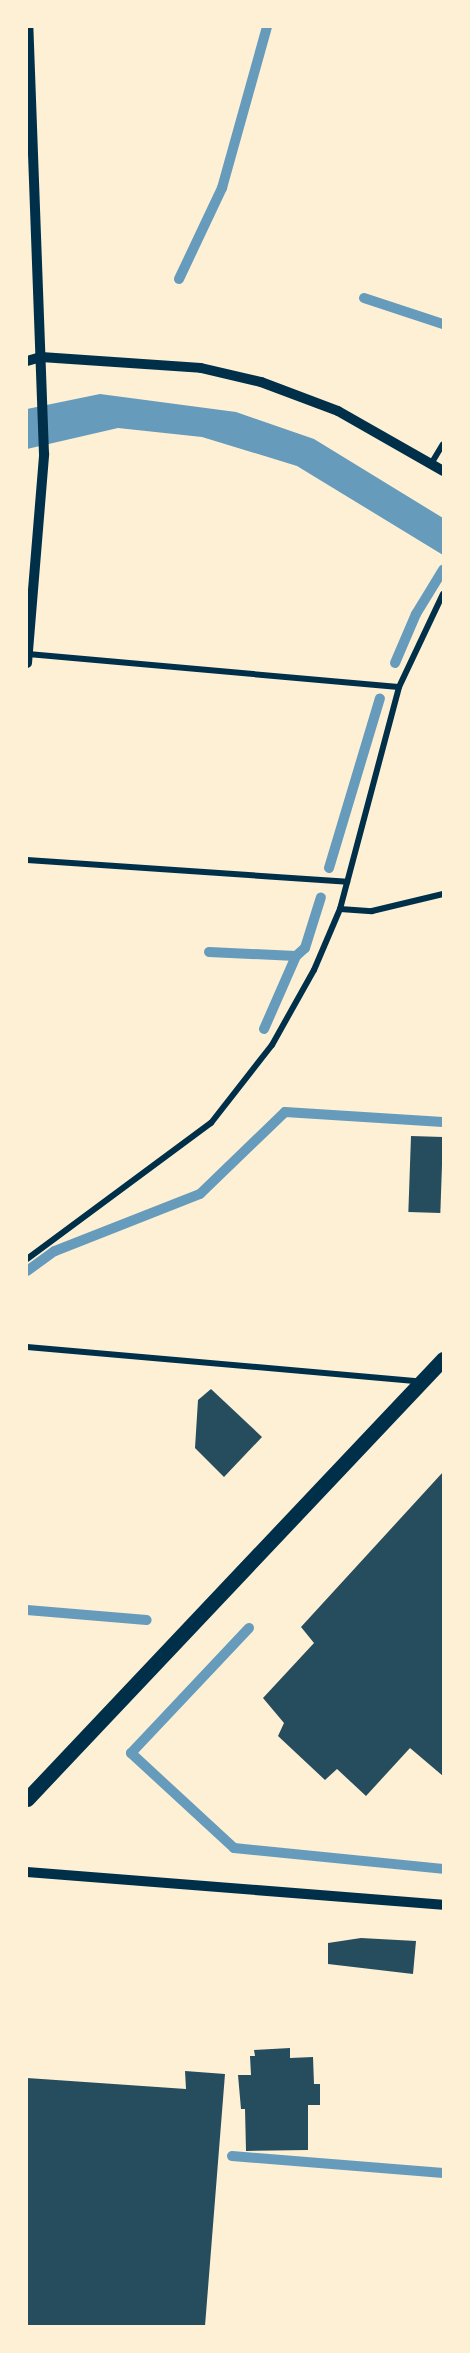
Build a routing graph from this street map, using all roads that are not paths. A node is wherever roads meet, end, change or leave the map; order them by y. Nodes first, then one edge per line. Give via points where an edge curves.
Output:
1 (28, 27) edge
2 (41, 357) junction
3 (27, 361) edge
4 (443, 444) edge
5 (431, 464) junction
6 (443, 471) edge
7 (443, 595) edge
8 (27, 654) edge
9 (27, 663) edge
10 (399, 687) junction
11 (27, 860) edge
12 (347, 882) junction
13 (443, 894) edge
14 (340, 909) junction
15 (27, 1259) edge
16 (27, 1347) edge
17 (443, 1359) edge
18 (422, 1382) junction
19 (27, 1799) edge
20 (27, 1872) edge
21 (443, 1905) edge

1 - 2 street
2 - 3 street
2 - 5 street via 201,368 261,382 338,411
2 - 8 street via 44,454
4 - 5 street
5 - 6 street
7 - 10 street
8 - 9 street
8 - 10 street
10 - 12 street
11 - 12 street
12 - 14 street
13 - 14 street via 372,910
14 - 15 street via 314,970 272,1045 211,1123
16 - 18 street
17 - 18 main road
18 - 19 main road
20 - 21 street

